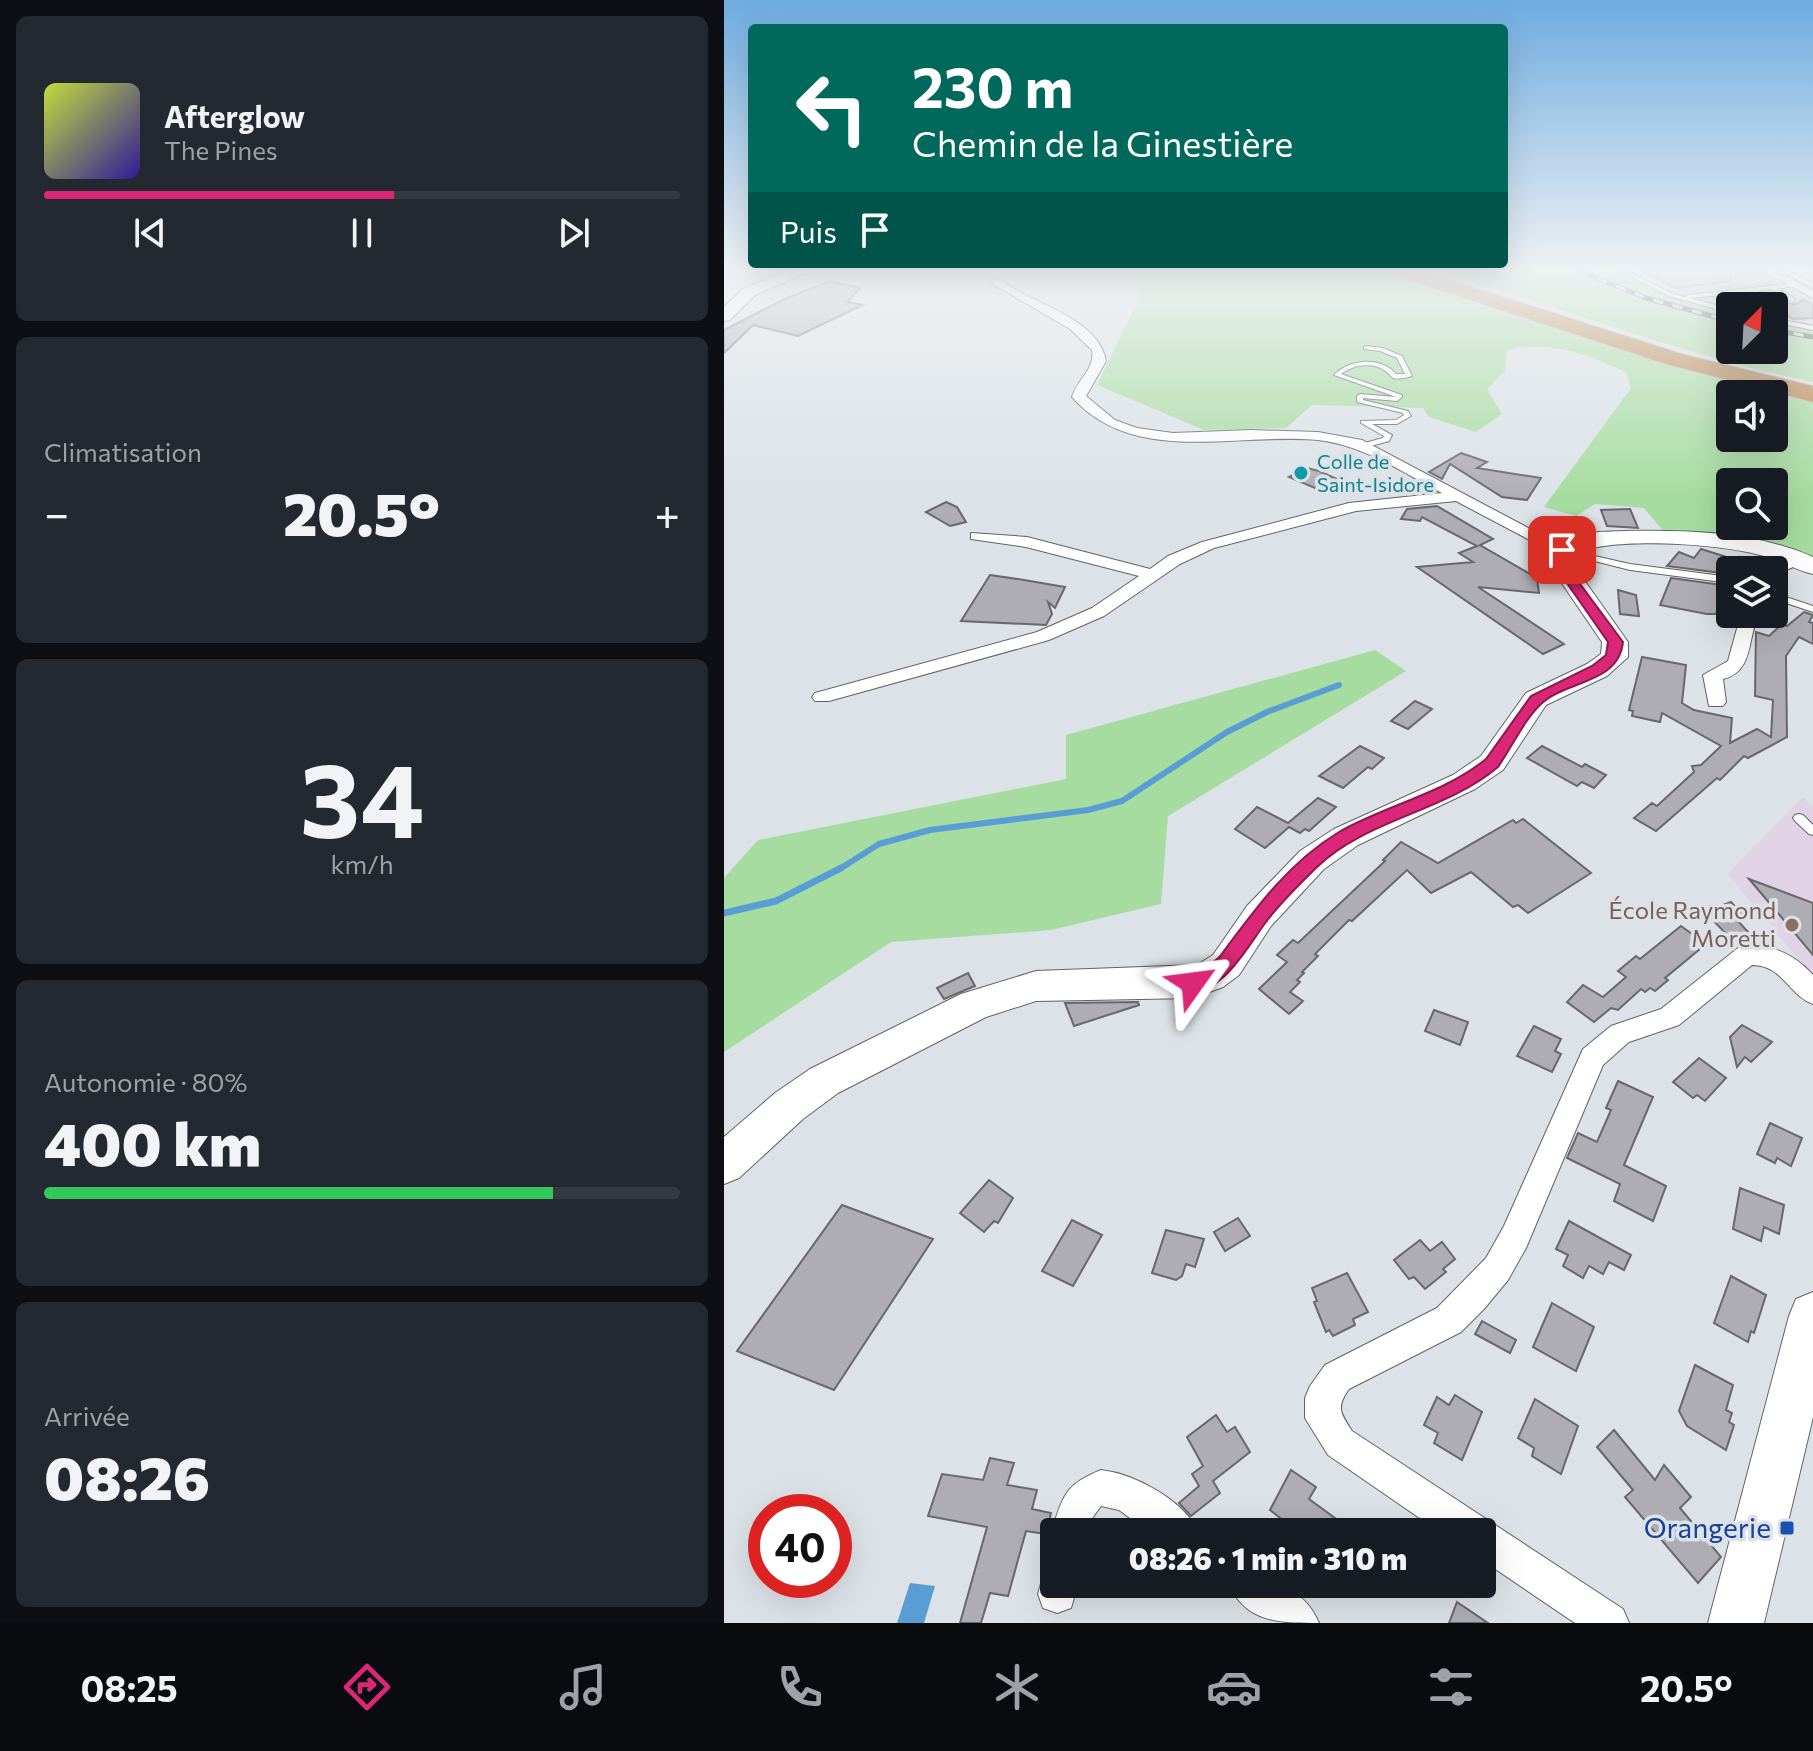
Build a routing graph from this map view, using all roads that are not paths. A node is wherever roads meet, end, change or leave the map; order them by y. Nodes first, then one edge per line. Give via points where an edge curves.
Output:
1 (1096, 347) edge
2 (1636, 347) edge
3 (1658, 347) edge
4 (1366, 348) dead end
5 (1813, 386) edge
6 (1813, 394) edge
7 (1364, 446) junction
8 (1462, 496) junction
9 (977, 536) dead end
10 (1562, 550) junction
11 (1795, 565) edge
12 (1153, 575) junction
13 (1716, 578) edge
14 (1788, 601) edge
15 (1813, 609) edge
16 (1742, 628) edge
17 (822, 697) dead end
18 (1716, 702) dead end
19 (1799, 818) dead end
20 (1813, 831) edge
21 (1813, 993) edge
22 (724, 1164) edge
23 (1813, 1316) edge
24 (1073, 1518) edge
25 (1161, 1518) edge
26 (1452, 1518) edge
27 (1496, 1547) edge
28 (1266, 1598) edge
29 (1299, 1623) edge
30 (1609, 1623) edge
31 (1737, 1623) edge

1 - 7 street via 1099,364 1080,386 1079,397 1110,423 1173,437 1318,436
2 - 6 highway
3 - 5 highway
4 - 7 lane via 1400,357 1409,376 1394,376 1386,367 1366,364 1339,370 1337,375 1349,381 1400,396 1360,396 1359,401 1408,416 1397,422 1363,422 1388,435
7 - 8 street
8 - 10 street
8 - 12 street via 1355,506 1259,530 1208,545
9 - 12 street via 1027,542
10 - 11 street via 1589,539 1745,545
10 - 13 lane via 1630,567
10 - 22 street via 1560,563 1615,642 1614,657 1536,699 1483,770 1346,837 1312,860 1259,916 1226,965 1193,983 1036,986 974,1005 824,1081
12 - 17 street via 1075,625
14 - 15 lane
16 - 18 street via 1734,669 1713,675
19 - 20 lane
21 - 26 street via 1786,962 1747,955 1670,1017 1620,1034 1593,1057 1497,1269 1449,1320 1337,1377 1322,1398 1322,1418 1340,1443
23 - 31 street via 1792,1433 1769,1483
24 - 25 street via 1084,1496 1099,1487 1121,1488
27 - 30 street
28 - 29 street

